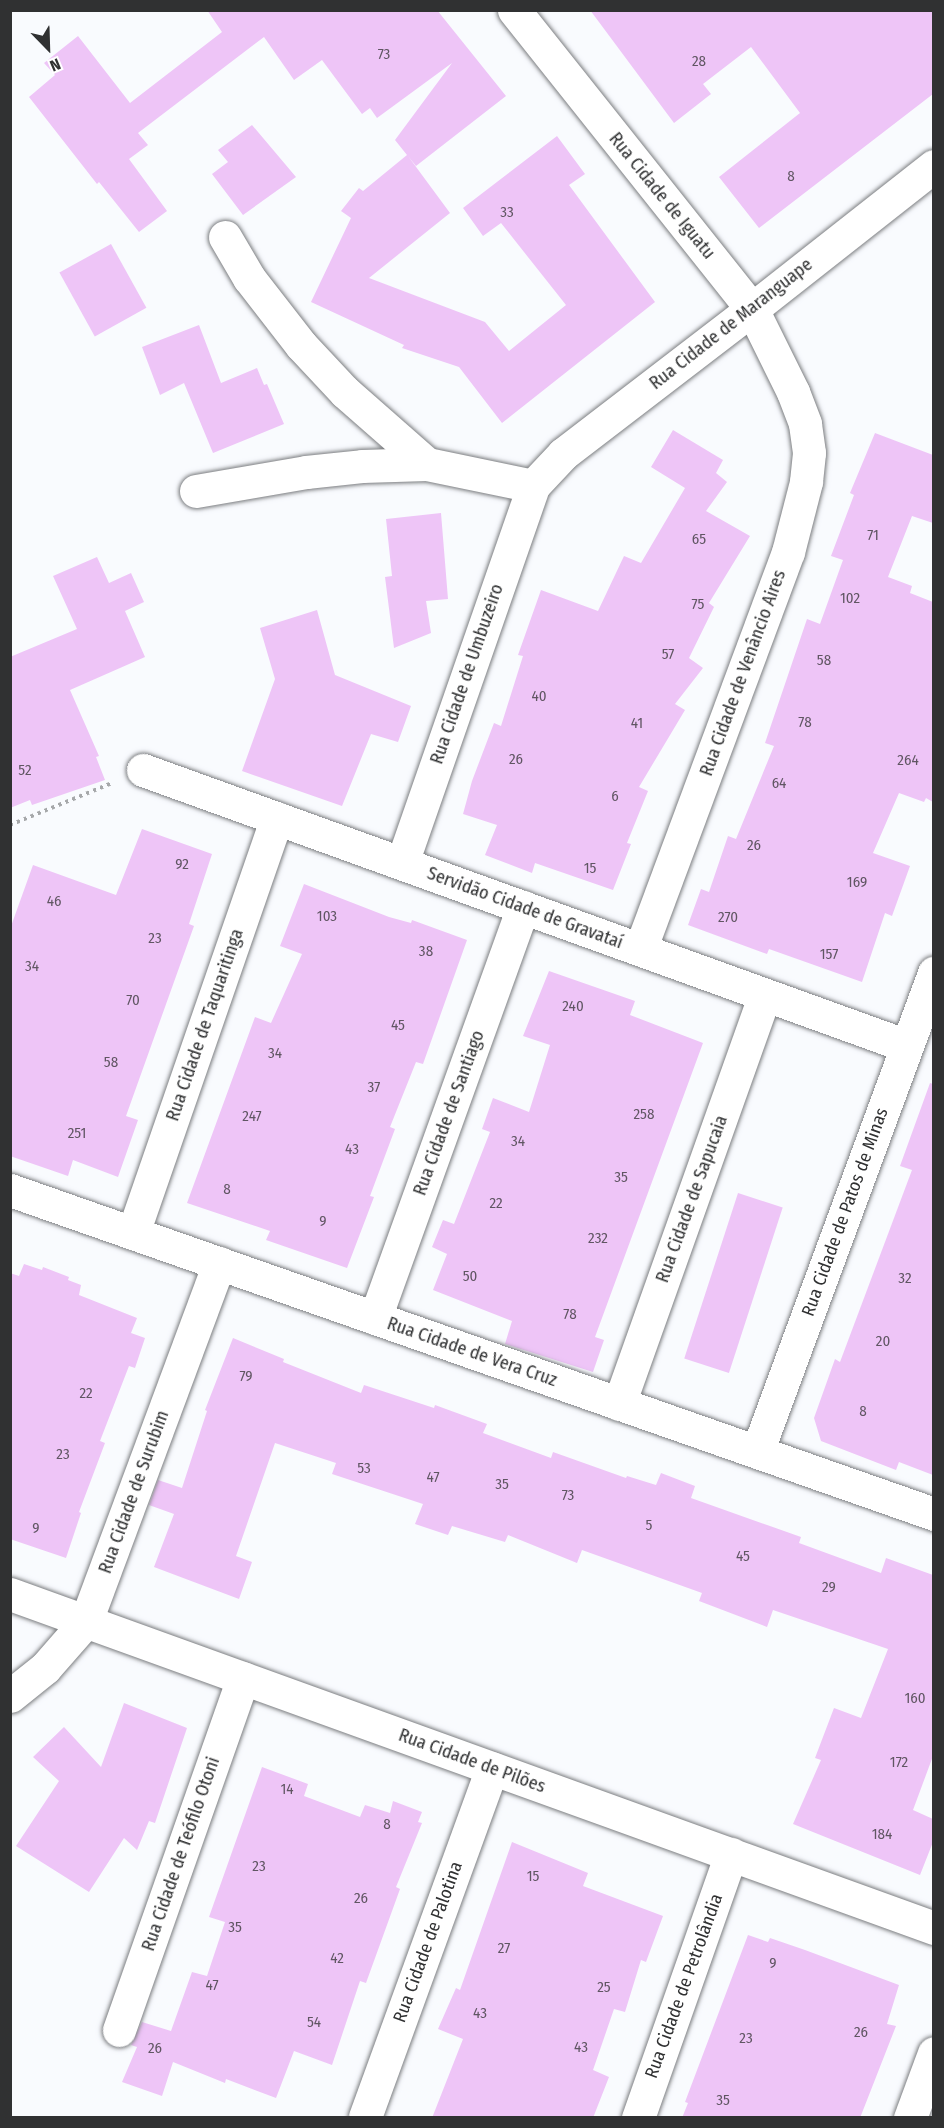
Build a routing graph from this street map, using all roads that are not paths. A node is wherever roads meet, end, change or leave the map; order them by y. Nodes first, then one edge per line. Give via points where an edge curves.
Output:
1 (514, 10) edge
2 (933, 166) edge
3 (225, 237) dead end
4 (752, 309) junction
5 (793, 392) joint
6 (427, 464) junction
7 (533, 486) junction
8 (196, 490) dead end
9 (143, 770) road end
10 (277, 818) junction
11 (402, 863) junction
12 (523, 907) junction
13 (640, 949) junction
14 (933, 973) edge
15 (765, 995) junction
16 (907, 1046) junction
17 (10, 1190) edge
18 (133, 1233) junction
19 (219, 1263) junction
20 (375, 1318) junction
21 (619, 1404) junction
22 (757, 1452) junction
23 (933, 1514) edge
24 (10, 1594) edge
25 (86, 1621) junction
26 (243, 1678) junction
27 (10, 1696) edge
28 (492, 1768) junction
29 (731, 1854) junction
30 (933, 1928) edge
31 (119, 2030) dead end
32 (933, 2053) edge
33 (365, 2116) edge
34 (638, 2118) edge
35 (910, 2118) edge

1 - 4 street, Rua Cidade de Iguatu
2 - 4 street, Rua Cidade de Maranguape
3 - 6 street via 249,278 301,345 345,392
4 - 5 street, Rua Cidade de Iguatu
4 - 7 street, Rua Cidade de Maranguape via 563,454
5 - 13 street, Rua Cidade de Venâncio Aires via 805,424 809,453 799,518
6 - 7 street
6 - 8 street via 317,471
7 - 11 street, Rua Cidade de Umbuzeiro
9 - 10 street, Servidão Cidade de Gravataí
10 - 11 street, Servidão Cidade de Gravataí
10 - 18 street, Rua Cidade de Taquaritinga
11 - 12 street, Servidão Cidade de Gravataí
12 - 13 street, Servidão Cidade de Gravataí
12 - 20 street, Rua Cidade de Santiago
13 - 15 street, Servidão Cidade de Gravataí
14 - 16 street, Rua Cidade de Patos de Minas
15 - 16 street, Servidão Cidade de Gravataí
15 - 21 street, Rua Cidade de Sapucaia
16 - 22 street, Rua Cidade de Patos de Minas
17 - 18 street, Rua Cidade de Vera Cruz
18 - 19 street, Rua Cidade de Vera Cruz
19 - 20 street, Rua Cidade de Vera Cruz
19 - 25 street, Rua Cidade de Surubim
20 - 21 street, Rua Cidade de Vera Cruz
21 - 22 street, Rua Cidade de Vera Cruz
22 - 23 street, Rua Cidade de Vera Cruz
24 - 25 street, Rua Cidade de Pilões
25 - 26 street, Rua Cidade de Pilões
25 - 27 street, Rua Cidade de Surubim via 45,1668
26 - 28 street, Rua Cidade de Pilões
26 - 31 street, Rua Cidade de Teófilo Otoni
28 - 29 street, Rua Cidade de Pilões
28 - 33 street, Rua Cidade de Palotina
29 - 30 street, Rua Cidade de Pilões
29 - 34 street, Rua Cidade de Petrolândia
32 - 35 street

